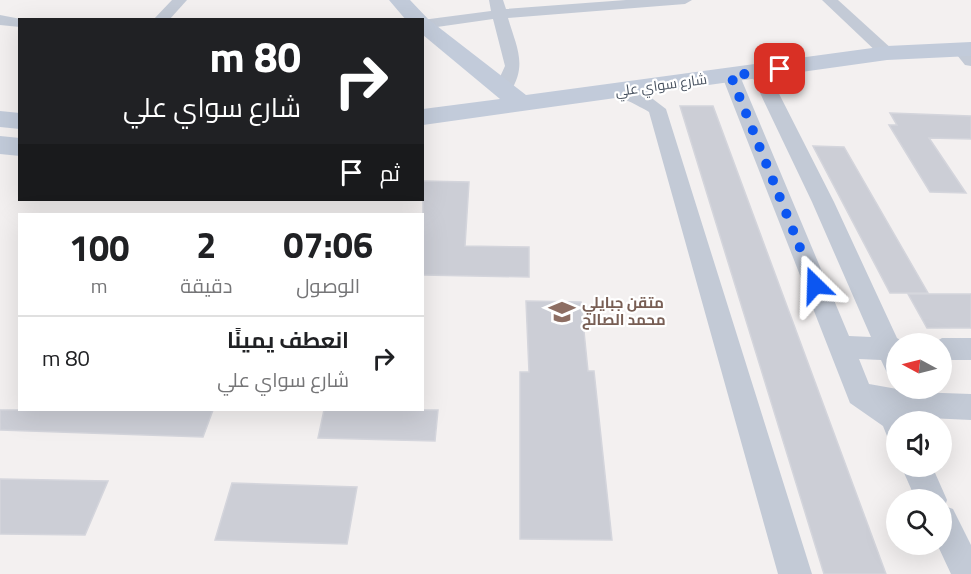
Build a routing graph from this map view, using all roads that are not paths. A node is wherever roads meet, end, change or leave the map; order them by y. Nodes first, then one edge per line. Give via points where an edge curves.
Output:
1 (180, 0) edge
2 (399, 0) edge
3 (685, 0) edge
4 (829, 0) edge
5 (498, 7) edge
6 (162, 18) edge
7 (416, 18) edge
8 (0, 21) edge
9 (18, 22) edge
10 (424, 24) edge
11 (424, 25) edge
12 (887, 53) junction
13 (968, 54) edge
14 (759, 72) junction
15 (731, 76) junction
16 (621, 91) junction
17 (513, 96) junction
18 (424, 117) edge
19 (0, 120) edge
20 (18, 121) edge
21 (0, 146) edge
22 (18, 147) edge
23 (886, 338) edge
24 (840, 347) junction
25 (952, 349) edge
26 (971, 349) edge
27 (886, 354) edge
28 (971, 407) edge
29 (902, 409) edge
30 (952, 541) edge
31 (795, 574) edge
32 (968, 574) edge

1 - 6 street
2 - 7 main road
3 - 5 street
4 - 12 street
5 - 10 street
5 - 17 street via 513,66
8 - 9 street
11 - 17 main road
12 - 13 main road, شارع سواي علي
12 - 14 main road, شارع سواي علي
14 - 15 main road, شارع سواي علي
14 - 23 street
15 - 16 main road, شارع سواي علي
15 - 24 street
16 - 17 main road, شارع سواي علي
16 - 31 street via 657,109
17 - 18 main road, شارع سواي علي
19 - 20 main road
21 - 22 main road
24 - 27 street
24 - 29 street via 860,394
25 - 26 street
28 - 29 street
30 - 32 street

